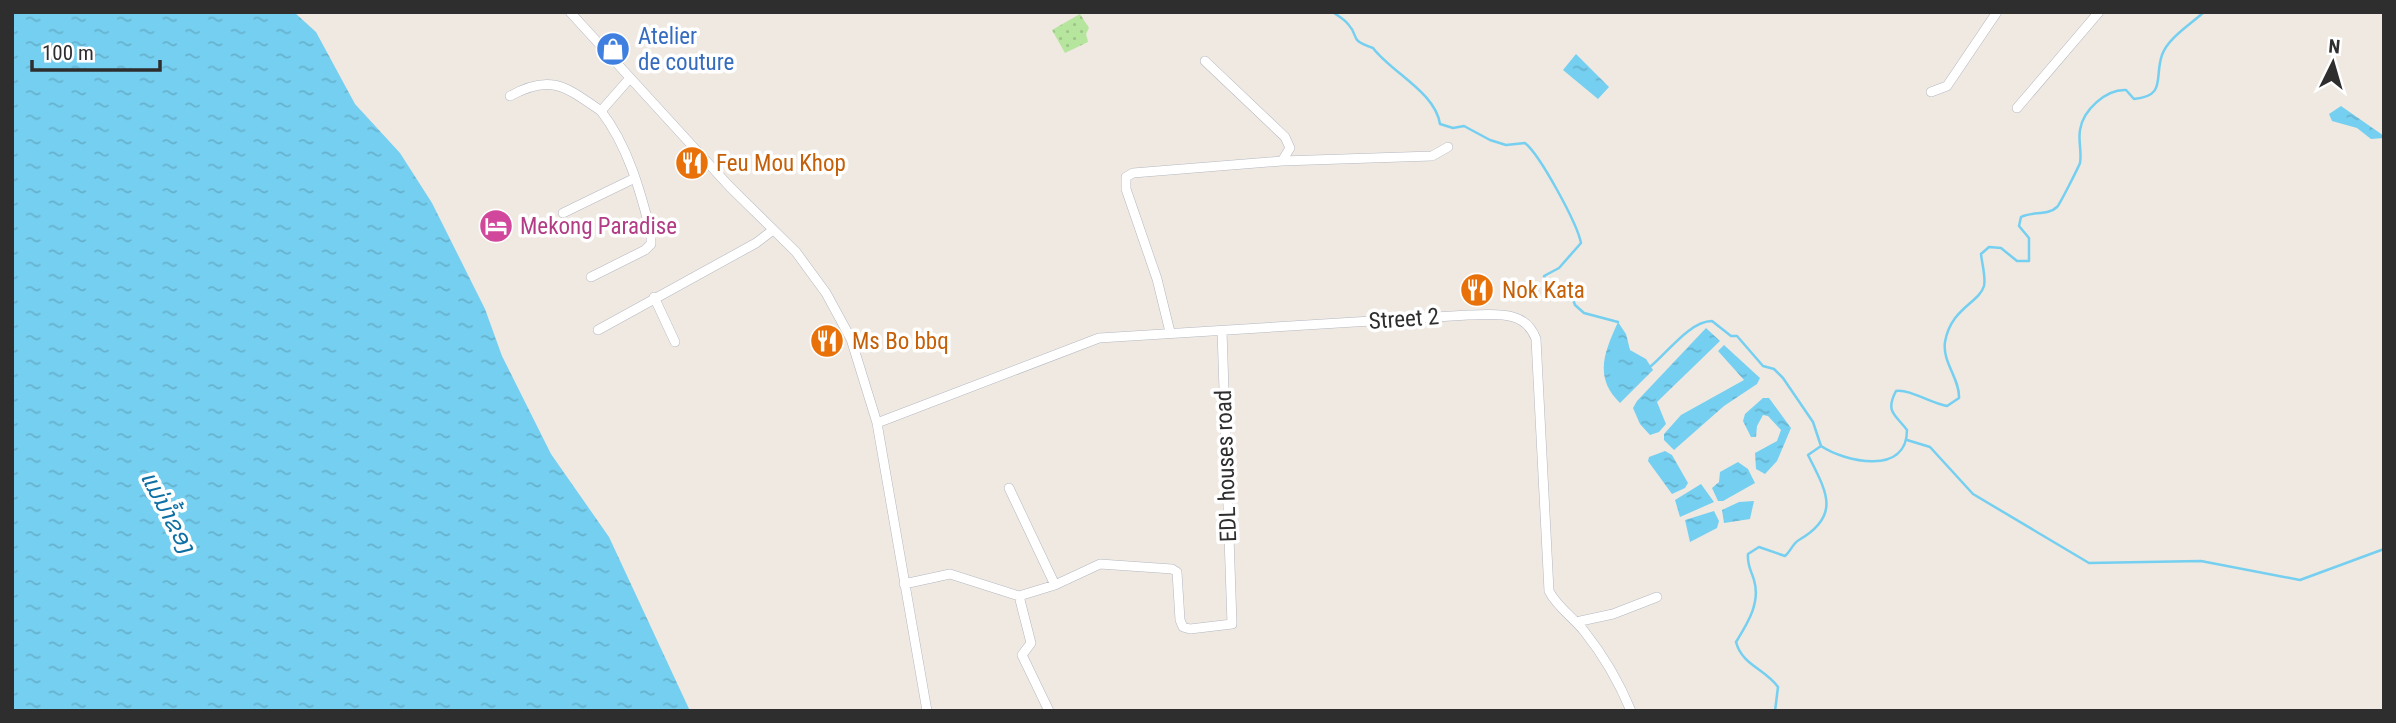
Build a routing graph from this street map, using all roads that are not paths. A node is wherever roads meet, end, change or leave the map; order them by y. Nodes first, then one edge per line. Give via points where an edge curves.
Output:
1 (570, 12) edge
2 (1997, 12) edge
3 (2099, 12) edge
4 (1205, 61) dead end
5 (630, 78) junction
6 (1931, 92) dead end
7 (510, 96) dead end
8 (2017, 108) dead end
9 (601, 111) junction
10 (1448, 147) dead end
11 (1282, 161) junction
12 (635, 178) junction
13 (563, 213) dead end
14 (773, 230) junction
15 (591, 277) dead end
16 (653, 297) junction
17 (598, 330) dead end
18 (1222, 331) junction
19 (1170, 332) junction
20 (675, 342) dead end
21 (877, 424) junction
22 (1009, 488) dead end
23 (904, 584) junction
24 (1055, 585) junction
25 (1019, 596) junction
26 (1657, 597) dead end
27 (1576, 622) junction
28 (928, 711) edge
29 (1049, 711) edge
30 (1631, 711) edge

1 - 5 street
2 - 6 street via 1947,86
3 - 8 street
4 - 11 street via 1285,137 1290,148
5 - 9 street
5 - 14 street
7 - 9 street via 542,83 557,84
9 - 12 street via 615,129
10 - 11 street via 1432,156
11 - 19 street via 1126,177
12 - 13 street
12 - 15 street via 651,244
14 - 16 street
14 - 21 street via 826,293 851,339
16 - 17 street
16 - 20 street
18 - 19 street, Street 2
18 - 24 street, EDL houses road via 1232,624 1183,626 1177,572 1172,569 1100,564
18 - 27 street, Street 2 via 1468,315 1527,321 1536,339 1549,591
19 - 21 street, Street 2 via 1078,344
21 - 23 street
22 - 24 street
23 - 25 street via 950,574
23 - 28 street
24 - 25 street
25 - 29 street via 1031,643 1022,655
26 - 27 street
27 - 30 street, Street 2 via 1612,672

